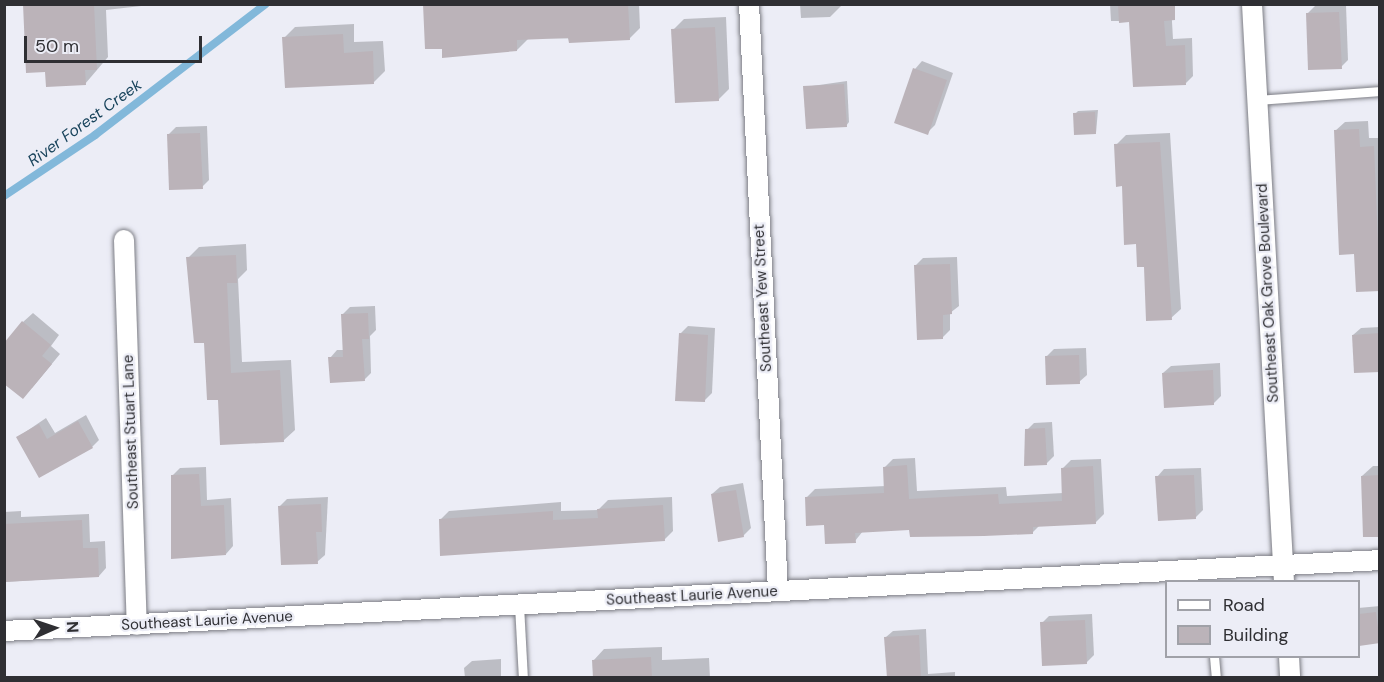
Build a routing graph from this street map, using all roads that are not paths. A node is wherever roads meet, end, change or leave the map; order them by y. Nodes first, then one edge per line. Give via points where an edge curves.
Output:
1 (749, 4) edge
2 (1252, 4) edge
3 (1380, 91) edge
4 (1257, 100) junction
5 (124, 240) dead end
6 (1380, 560) edge
7 (1284, 574) edge
8 (778, 591) junction
9 (519, 605) junction
10 (137, 625) junction
11 (4, 631) edge
12 (1214, 658) edge
13 (1288, 658) edge
14 (522, 678) edge
15 (1215, 678) edge
16 (1290, 678) edge

1 - 8 street, Southeast Yew Street
2 - 4 street, Southeast Oak Grove Boulevard
3 - 4 lane
4 - 7 street, Southeast Oak Grove Boulevard
5 - 10 street, Southeast Stuart Lane
6 - 7 street, Southeast Laurie Avenue
7 - 8 street, Southeast Laurie Avenue
8 - 9 street, Southeast Laurie Avenue
9 - 10 street, Southeast Laurie Avenue
9 - 14 lane
10 - 11 street, Southeast Laurie Avenue
12 - 15 lane
13 - 16 street

